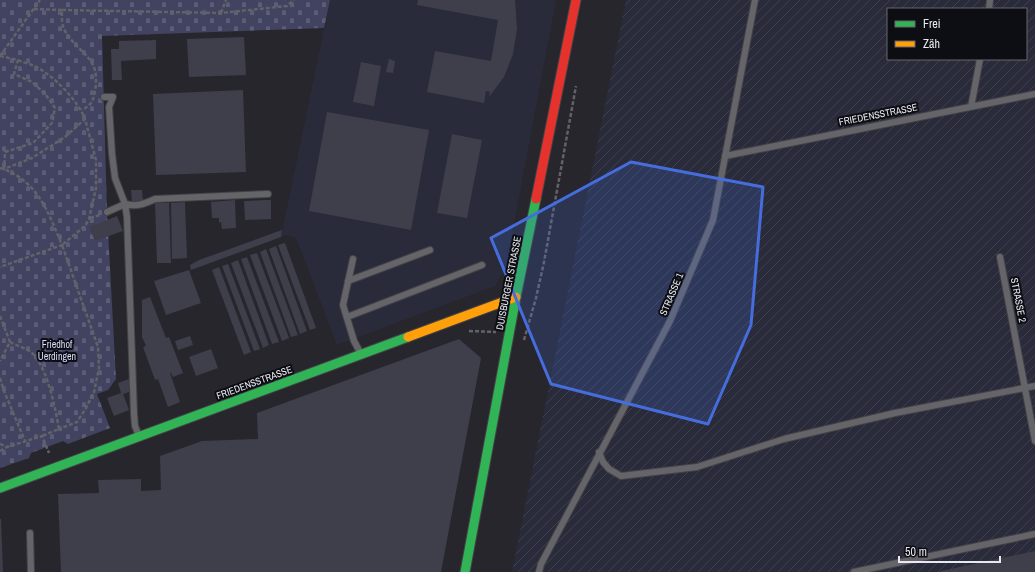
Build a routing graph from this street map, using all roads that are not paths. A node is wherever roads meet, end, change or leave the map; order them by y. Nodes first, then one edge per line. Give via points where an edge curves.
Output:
1 (576, 0) edge
2 (755, 0) edge
3 (980, 60) edge
4 (1035, 94) edge
5 (104, 97) dead end
6 (971, 107) junction
7 (725, 156) junction
8 (268, 194) dead end
9 (125, 204) junction
10 (108, 212) dead end
11 (430, 250) dead end
12 (1000, 257) dead end
13 (353, 259) dead end
14 (482, 265) dead end
15 (348, 281) junction
16 (516, 297) junction
17 (347, 317) junction
18 (361, 354) junction
19 (1035, 386) edge
20 (1025, 389) junction
21 (139, 436) junction
22 (1035, 441) edge
23 (600, 452) junction
24 (0, 488) edge
25 (30, 533) dead end
26 (1035, 534) edge
27 (31, 572) edge
28 (465, 572) edge
29 (539, 572) edge
30 (854, 572) edge

1 - 16 main road, DUISBURGER STRASSE
2 - 7 lane, STRASSE 1
3 - 6 lane
4 - 6 lane, FRIEDENSSTRASSE
5 - 9 lane via 113,97 109,107 112,154 115,178
6 - 7 lane, FRIEDENSSTRASSE
7 - 23 lane, STRASSE 1 via 713,220 670,322
8 - 9 lane via 155,199 140,206
9 - 10 lane
9 - 21 lane via 134,414
11 - 15 lane
12 - 20 lane, STRASSE 2
13 - 15 lane
14 - 17 lane
15 - 17 lane via 343,305
16 - 18 main road, FRIEDENSSTRASSE
16 - 28 main road, DUISBURGER STRASSE
17 - 18 lane
18 - 21 main road, FRIEDENSSTRASSE
19 - 20 lane
20 - 22 lane, STRASSE 2
20 - 23 lane via 895,413 784,439 697,467 621,476 609,469 603,462
21 - 24 main road, FRIEDENSSTRASSE
23 - 29 lane, STRASSE 1
25 - 27 lane
26 - 30 lane

